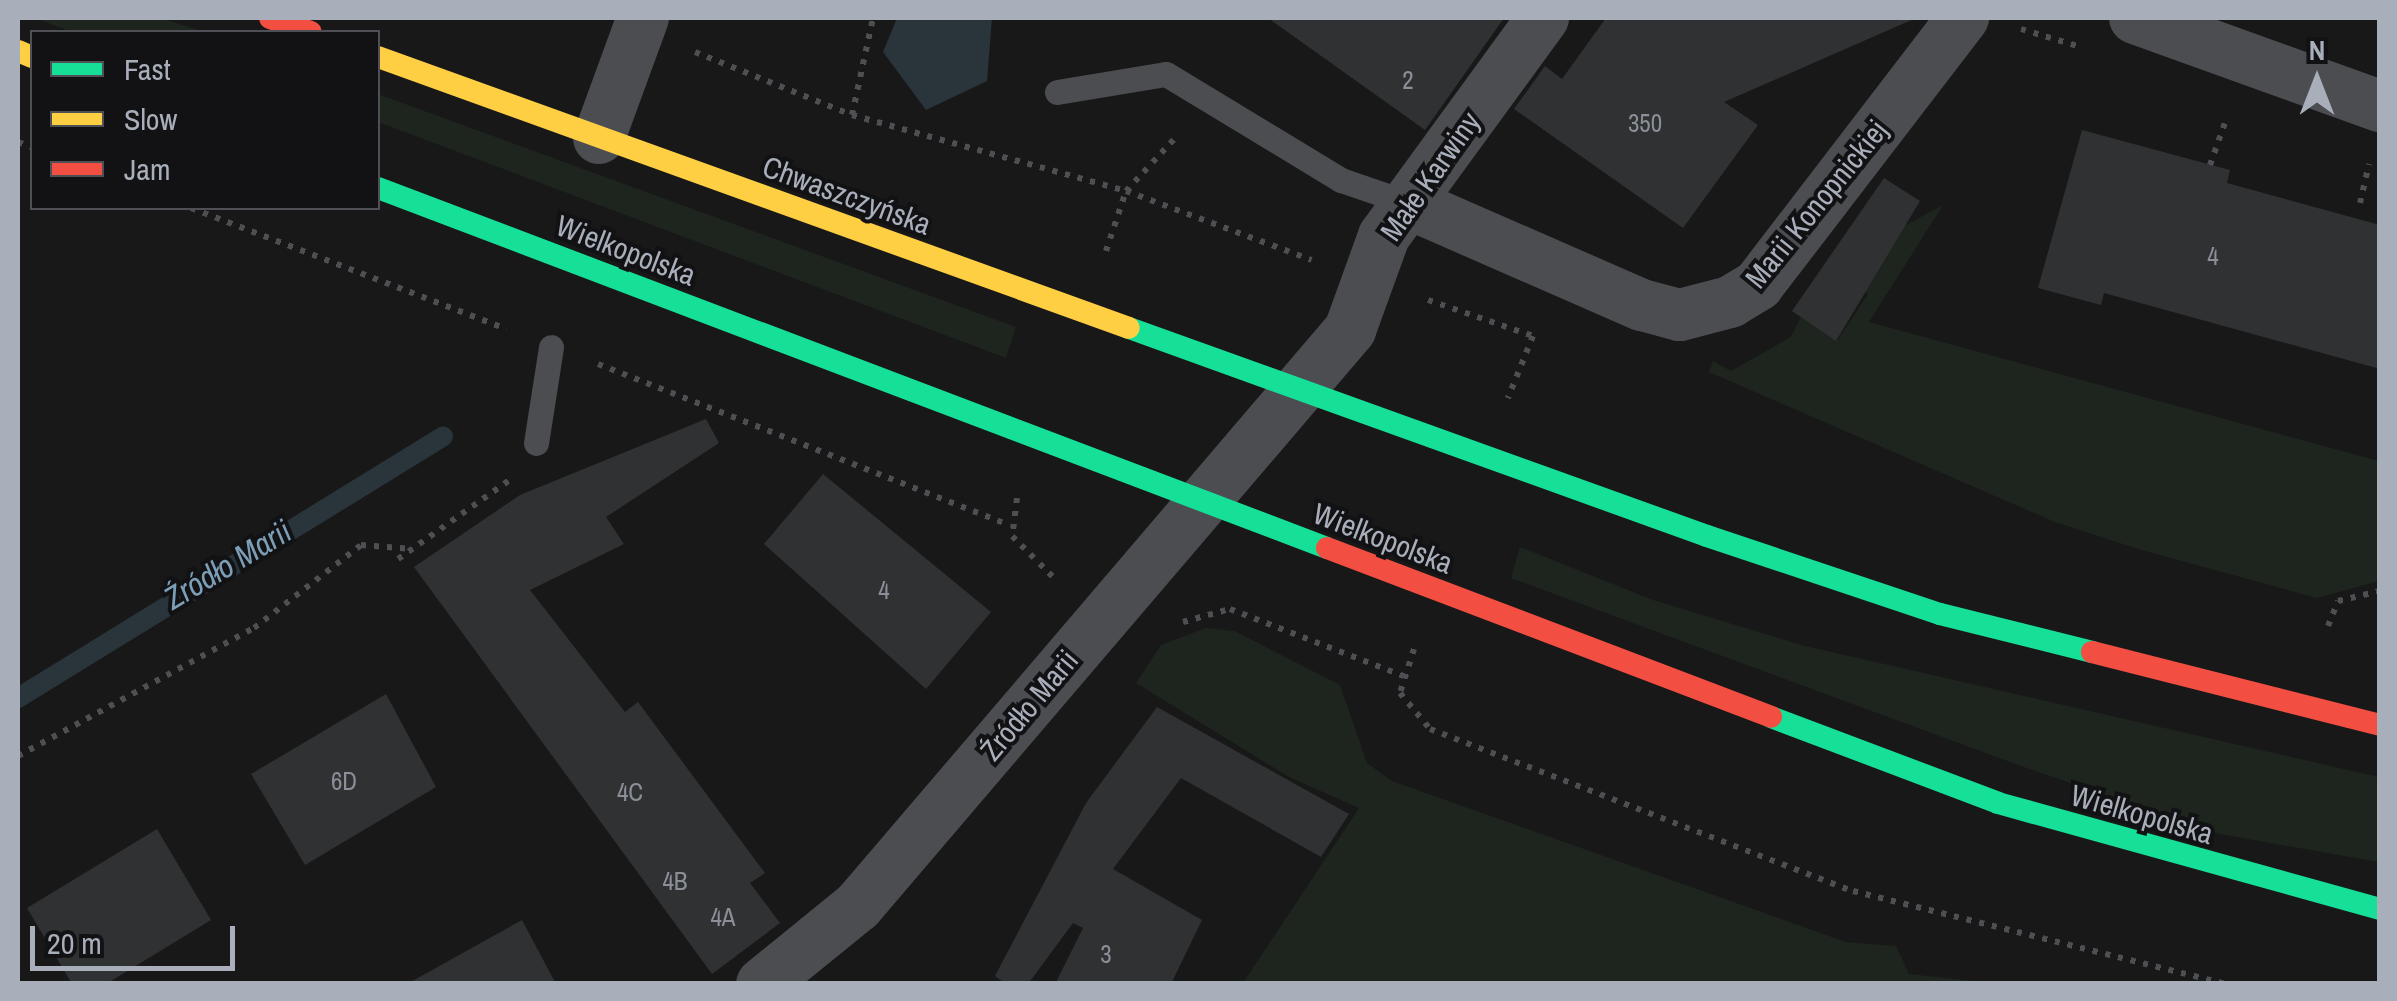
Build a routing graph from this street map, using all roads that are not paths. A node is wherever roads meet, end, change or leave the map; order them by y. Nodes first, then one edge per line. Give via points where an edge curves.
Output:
1 (270, 18) edge
2 (643, 18) edge
3 (1543, 18) edge
4 (1963, 18) edge
5 (2135, 18) edge
6 (305, 30) edge
7 (380, 58) edge
8 (1057, 92) dead end
9 (2376, 127) edge
10 (599, 138) junction
11 (380, 189) edge
12 (1408, 204) junction
13 (551, 346) road end
14 (1296, 390) junction
15 (536, 443) road end
16 (1203, 502) junction
17 (2380, 725) edge
18 (2380, 908) edge
19 (762, 984) edge

1 - 6 main road
2 - 10 street
3 - 12 street, Małe Karwiny
4 - 12 street, Marii Konopnickiej via 1758,285 1730,302 1680,315 1642,304
5 - 9 street
7 - 10 main road, Chwaszczyńska
8 - 12 lane via 1166,74 1341,180
10 - 14 main road, Chwaszczyńska
11 - 16 main road, Wielkopolska
12 - 14 street, Małe Karwiny via 1368,278 1350,330
13 - 15 lane
14 - 16 street, Źródło Marii
14 - 17 main road via 1940,614
16 - 18 main road, Wielkopolska via 1998,803
16 - 19 street, Źródło Marii via 858,906

